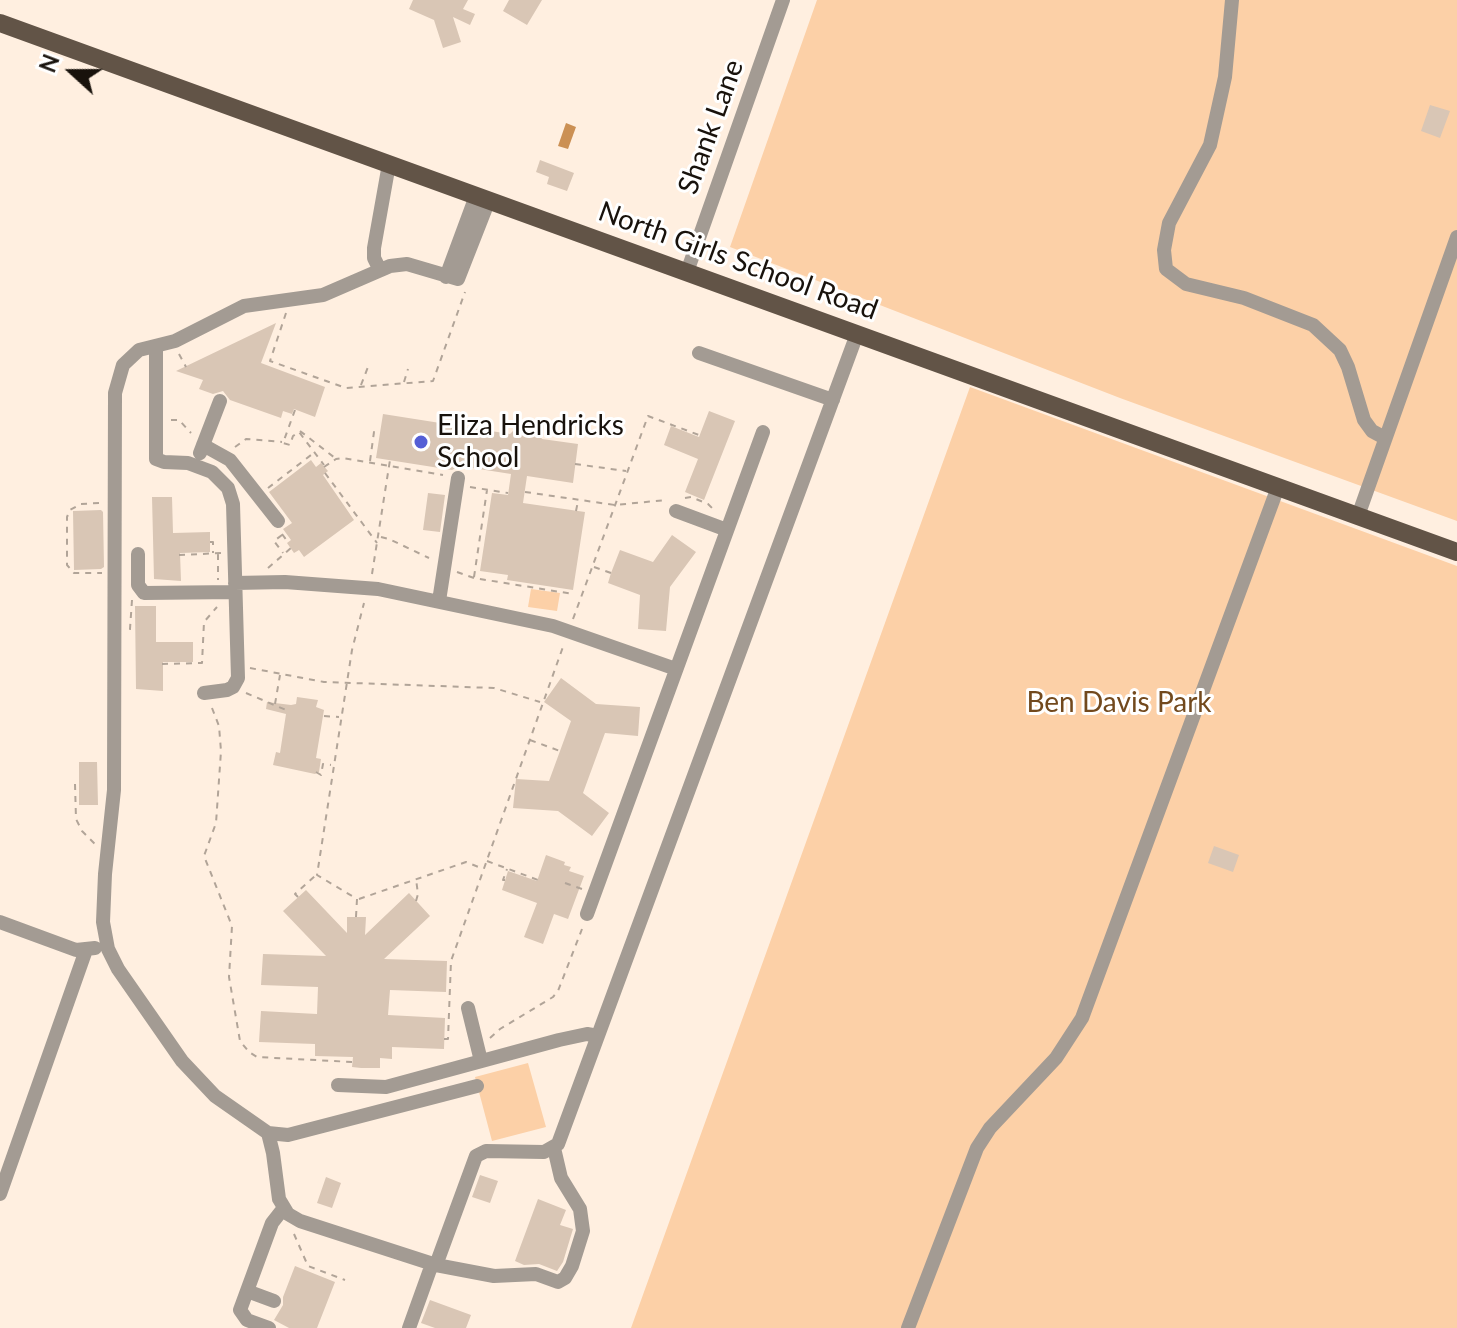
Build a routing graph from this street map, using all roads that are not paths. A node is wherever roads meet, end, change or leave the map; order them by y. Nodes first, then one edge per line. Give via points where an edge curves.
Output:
1 (783, 0) edge
2 (1232, 0) edge
3 (0, 23) edge
4 (389, 164) junction
5 (483, 198) junction
6 (1457, 237) edge
7 (380, 270) junction
8 (687, 272) junction
9 (857, 334) junction
10 (156, 346) junction
11 (699, 353) dead end
12 (833, 400) junction
13 (220, 401) dead end
14 (763, 432) dead end
15 (1385, 438) junction
16 (203, 445) junction
17 (196, 465) junction
18 (458, 478) road end
19 (1278, 487) junction
20 (676, 511) dead end
21 (1358, 516) junction
22 (279, 528) road end
23 (727, 530) junction
24 (1457, 552) edge
25 (138, 554) dead end
26 (228, 590) junction
27 (439, 601) junction
28 (676, 669) junction
29 (204, 693) road end
30 (587, 914) road end
31 (0, 922) edge
32 (106, 943) junction
33 (86, 950) junction
34 (468, 1008) dead end
35 (598, 1036) junction
36 (481, 1061) junction
37 (338, 1085) dead end
38 (477, 1086) dead end
39 (268, 1133) junction
40 (554, 1148) junction
41 (0, 1194) edge
42 (283, 1209) junction
43 (434, 1265) junction
44 (244, 1297) junction
45 (274, 1301) dead end
46 (233, 1328) edge
47 (269, 1328) edge
48 (409, 1328) edge
49 (908, 1328) edge

1 - 8 street, Shank Lane
2 - 15 street via 1225,77 1210,145 1169,223 1166,269 1186,284 1244,298 1313,325 1340,350 1364,420
3 - 4 main road, North Girls School Road
4 - 5 main road, North Girls School Road
4 - 7 street via 374,248
5 - 7 street via 462,272 407,264
5 - 8 main road, North Girls School Road
6 - 15 street
7 - 10 street via 323,295 244,306
8 - 9 main road, North Girls School Road
9 - 12 street
9 - 19 main road, North Girls School Road
10 - 17 street via 156,459
10 - 32 street via 132,355 117,381 114,790 103,922
11 - 12 street
12 - 35 street
13 - 16 street
14 - 23 street
15 - 21 street
16 - 17 street
16 - 22 street via 225,456
17 - 26 street via 219,477 233,504
18 - 27 street
19 - 21 main road, North Girls School Road
19 - 49 street via 1082,1018 1056,1058 977,1148
20 - 23 street
21 - 24 main road, North Girls School Road
23 - 28 street
25 - 26 street via 138,585 149,594
26 - 27 street via 266,582 369,588
26 - 29 street via 238,678 227,690
27 - 28 street via 569,632
28 - 30 street
31 - 33 street
32 - 33 street
32 - 39 street via 118,969 188,1069 233,1111
33 - 41 street
34 - 36 street
35 - 36 street via 587,1034
35 - 40 street
36 - 37 street via 386,1087
38 - 39 street via 288,1135
39 - 42 street
40 - 43 street via 476,1156
40 - 43 street via 561,1178 583,1221 580,1248 565,1278 558,1282 536,1274 494,1276
42 - 43 street via 314,1227
42 - 44 street via 272,1223
43 - 48 street
44 - 45 street
44 - 46 street
44 - 47 street via 242,1316

